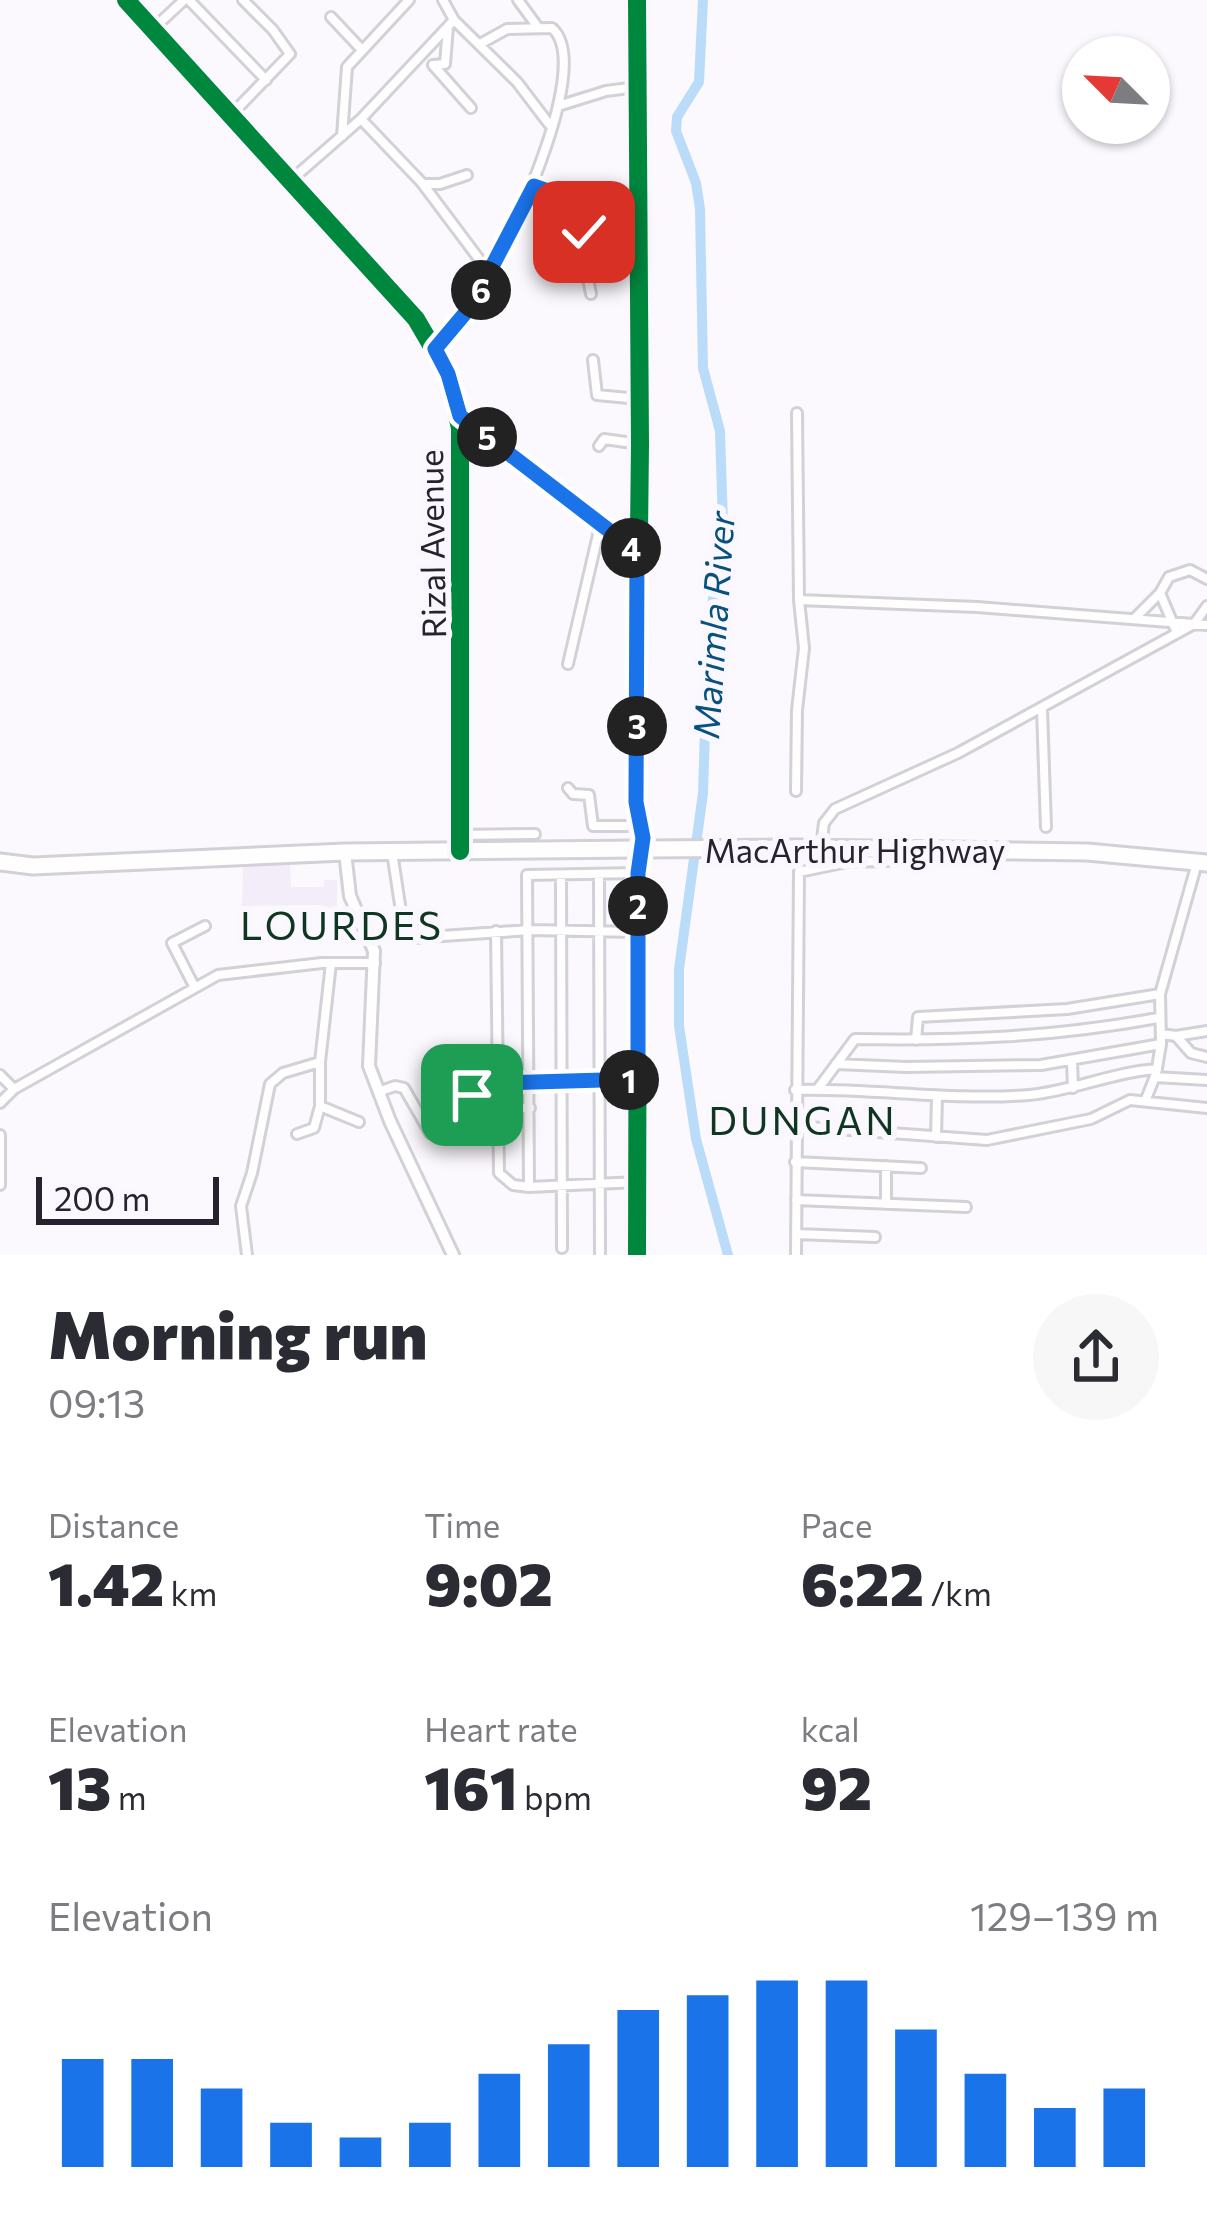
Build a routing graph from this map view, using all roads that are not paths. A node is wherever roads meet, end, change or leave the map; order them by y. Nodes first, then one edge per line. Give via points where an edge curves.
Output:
1 (126, 0) edge
2 (186, 0) edge
3 (243, 0) edge
4 (409, 0) edge
5 (443, 0) edge
6 (518, 0) edge
7 (637, 0) edge
8 (331, 17) dead end
9 (451, 22) junction
10 (537, 27) junction
11 (153, 29) junction
12 (480, 44) junction
13 (362, 50) junction
14 (266, 80) junction
15 (638, 87) junction
16 (556, 107) junction
17 (471, 108) dead end
18 (231, 115) junction
19 (361, 118) junction
20 (550, 125) junction
21 (342, 136) junction
22 (466, 175) dead end
23 (290, 182) junction
24 (422, 184) junction
25 (534, 186) junction
26 (597, 218) dead end
27 (636, 219) junction
28 (488, 272) junction
29 (591, 294) dead end
30 (435, 349) junction
31 (593, 360) dead end
32 (639, 399) junction
33 (797, 413) dead end
34 (460, 416) junction
35 (640, 444) junction
36 (599, 446) dead end
37 (600, 526) junction
38 (637, 552) junction
39 (1207, 579) edge
40 (1160, 593) junction
41 (799, 600) junction
42 (1207, 606) edge
43 (1136, 618) junction
44 (1172, 622) junction
45 (1195, 624) junction
46 (1207, 625) edge
47 (1177, 633) junction
48 (568, 664) dead end
49 (1042, 708) junction
50 (568, 788) dead end
51 (796, 791) dead end
52 (638, 826) junction
53 (1046, 827) dead end
54 (535, 834) dead end
55 (460, 843) junction
56 (821, 848) junction
57 (962, 849) junction
58 (345, 852) junction
59 (392, 852) junction
60 (0, 862) edge
61 (1202, 862) edge
62 (638, 873) junction
63 (599, 875) junction
64 (561, 876) junction
65 (205, 926) dead end
66 (530, 930) junction
67 (564, 930) junction
68 (599, 930) junction
69 (496, 931) junction
70 (638, 932) junction
71 (331, 963) junction
72 (375, 963) junction
73 (194, 986) junction
74 (1160, 994) junction
75 (1158, 1018) junction
76 (1207, 1031) edge
77 (1176, 1036) junction
78 (1161, 1039) junction
79 (916, 1040) junction
80 (1207, 1057) edge
81 (320, 1062) junction
82 (1072, 1062) junction
83 (836, 1064) junction
84 (1156, 1073) junction
85 (0, 1075) edge
86 (638, 1079) junction
87 (1207, 1080) edge
88 (564, 1081) junction
89 (531, 1082) junction
90 (601, 1082) junction
91 (497, 1083) junction
92 (470, 1087) dead end
93 (1073, 1088) junction
94 (14, 1089) junction
95 (795, 1090) junction
96 (817, 1090) junction
97 (378, 1092) junction
98 (937, 1096) junction
99 (1146, 1100) junction
100 (0, 1102) edge
101 (320, 1106) junction
102 (497, 1106) junction
103 (530, 1108) junction
104 (1207, 1108) edge
105 (359, 1122) dead end
106 (796, 1126) junction
107 (430, 1133) dead end
108 (297, 1134) dead end
109 (0, 1135) edge
110 (935, 1137) junction
111 (796, 1162) junction
112 (886, 1166) junction
113 (921, 1168) dead end
114 (638, 1182) junction
115 (0, 1185) edge
116 (564, 1186) junction
117 (602, 1186) junction
118 (529, 1187) junction
119 (796, 1200) junction
120 (886, 1204) junction
121 (966, 1207) dead end
122 (796, 1234) junction
123 (875, 1237) dead end
124 (562, 1247) dead end
125 (247, 1255) edge
126 (453, 1255) edge
127 (600, 1255) edge
128 (638, 1255) edge
129 (796, 1255) edge

1 - 11 street, Rizal Avenue
2 - 11 street
2 - 14 street
3 - 14 street via 290,50
4 - 13 street
5 - 9 street
6 - 10 street
7 - 15 street
8 - 13 street
9 - 12 street
9 - 17 street via 445,64 433,65
9 - 19 street
10 - 12 street via 507,29
10 - 16 street via 556,30 564,47
11 - 18 street, Rizal Avenue
12 - 20 street
13 - 21 street via 346,72
14 - 18 street
15 - 16 street
15 - 27 street
16 - 20 street
18 - 23 street, Rizal Avenue
19 - 21 street
19 - 24 street
20 - 25 street
21 - 23 street
22 - 24 street
23 - 30 street, Rizal Avenue
24 - 28 street
25 - 28 street
25 - 29 street via 588,205 580,242
26 - 27 street
27 - 32 street
28 - 30 street
30 - 34 street, Rizal Avenue
31 - 32 street via 597,394
32 - 35 street
33 - 41 street
34 - 37 street
34 - 55 street, Rizal Avenue
35 - 36 street
35 - 38 street
37 - 38 street
37 - 48 street
38 - 52 street
39 - 40 street via 1181,570
40 - 43 street
40 - 44 street
41 - 43 street
41 - 51 street
42 - 45 street
43 - 44 street
44 - 45 street
44 - 47 street
45 - 46 street
45 - 47 street
47 - 49 street
49 - 53 street
49 - 56 street via 835,809
50 - 52 street via 590,795 593,826
52 - 62 street
54 - 55 street
55 - 56 highway, MacArthur Highway, bridge
55 - 59 highway, MacArthur Highway
56 - 57 highway, MacArthur Highway
57 - 61 highway, MacArthur Highway
57 - 95 street via 952,859 800,870
58 - 59 highway, MacArthur Highway
58 - 60 highway, MacArthur Highway
58 - 72 main road via 347,886
59 - 69 street via 408,936
61 - 74 street
62 - 63 street
62 - 70 street
63 - 64 street
63 - 68 street
64 - 66 street via 527,875
64 - 67 street
65 - 73 street via 172,943
66 - 67 street
66 - 69 street
66 - 89 street
67 - 68 street
67 - 88 street
68 - 70 street
68 - 90 street
69 - 91 street
70 - 86 street
71 - 72 street
71 - 73 street via 228,973
71 - 81 street
72 - 97 main road via 368,1058
73 - 94 street
74 - 75 street
74 - 79 street via 1066,1009 918,1017
75 - 78 street
75 - 79 street via 1058,1035
76 - 77 street
77 - 78 street
77 - 80 street
78 - 82 street
78 - 84 street
79 - 83 street via 855,1040
81 - 101 street
81 - 125 street via 270,1084 241,1206
82 - 83 street
82 - 93 street
83 - 96 street
84 - 87 street
84 - 93 street
84 - 99 street
85 - 94 street
86 - 90 street
86 - 114 street
88 - 89 street
88 - 90 street
88 - 116 street
89 - 91 street
89 - 103 street
90 - 117 street
91 - 102 street
92 - 102 street via 482,1103
93 - 98 street
94 - 100 street
95 - 96 street
95 - 106 street
96 - 98 street
97 - 107 street via 404,1088
97 - 126 main road
98 - 110 street
99 - 104 street
99 - 110 street via 987,1140
101 - 105 street
101 - 108 street via 314,1128
102 - 103 street
102 - 118 street via 499,1173
103 - 118 street
106 - 110 street
106 - 111 street
109 - 115 street
111 - 112 street
111 - 119 street
112 - 113 street
112 - 120 street
114 - 117 street
114 - 128 street
116 - 117 street
116 - 118 street
116 - 124 street
117 - 127 street
119 - 120 street
119 - 122 street
120 - 121 street
122 - 123 street
122 - 129 street

